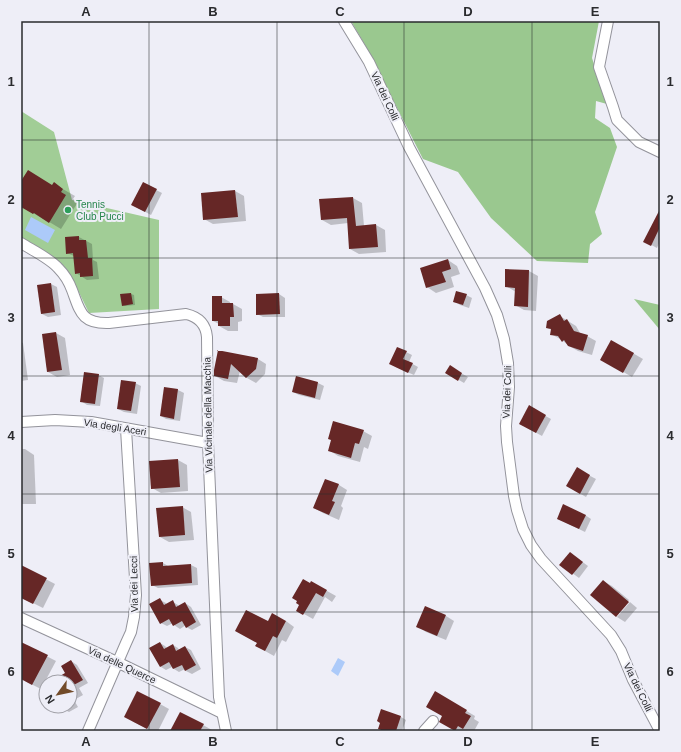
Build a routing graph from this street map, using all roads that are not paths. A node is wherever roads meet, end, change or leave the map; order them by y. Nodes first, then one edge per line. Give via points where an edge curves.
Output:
1 (344, 21) edge
2 (608, 21) edge
3 (660, 152) edge
4 (21, 243) edge
5 (21, 422) edge
6 (126, 429) junction
7 (208, 443) junction
8 (21, 618) edge
9 (117, 662) junction
10 (222, 714) junction
11 (433, 721) dead end
12 (88, 731) edge
13 (226, 731) edge
14 (424, 731) edge
15 (660, 731) edge

1 - 15 street, Via dei Colli via 369,62 409,147 485,288 497,316 508,358 507,442 514,496 522,529 541,559 611,635
2 - 3 street via 599,67 617,120 639,142
4 - 7 street, Via Vicinale della Macchia via 58,268 67,278 79,309 91,321 109,323 182,314 200,320 208,337
5 - 6 street, Via degli Aceri via 91,422
6 - 7 street, Via degli Aceri
6 - 9 street, Via dei Lecci via 136,604 131,632
7 - 10 street, Via Vicinale della Macchia via 219,697
8 - 9 street, Via delle Querce
9 - 10 street, Via delle Querce
9 - 12 street, Via dei Lecci
10 - 13 street, Via Vicinale della Macchia
11 - 14 street

